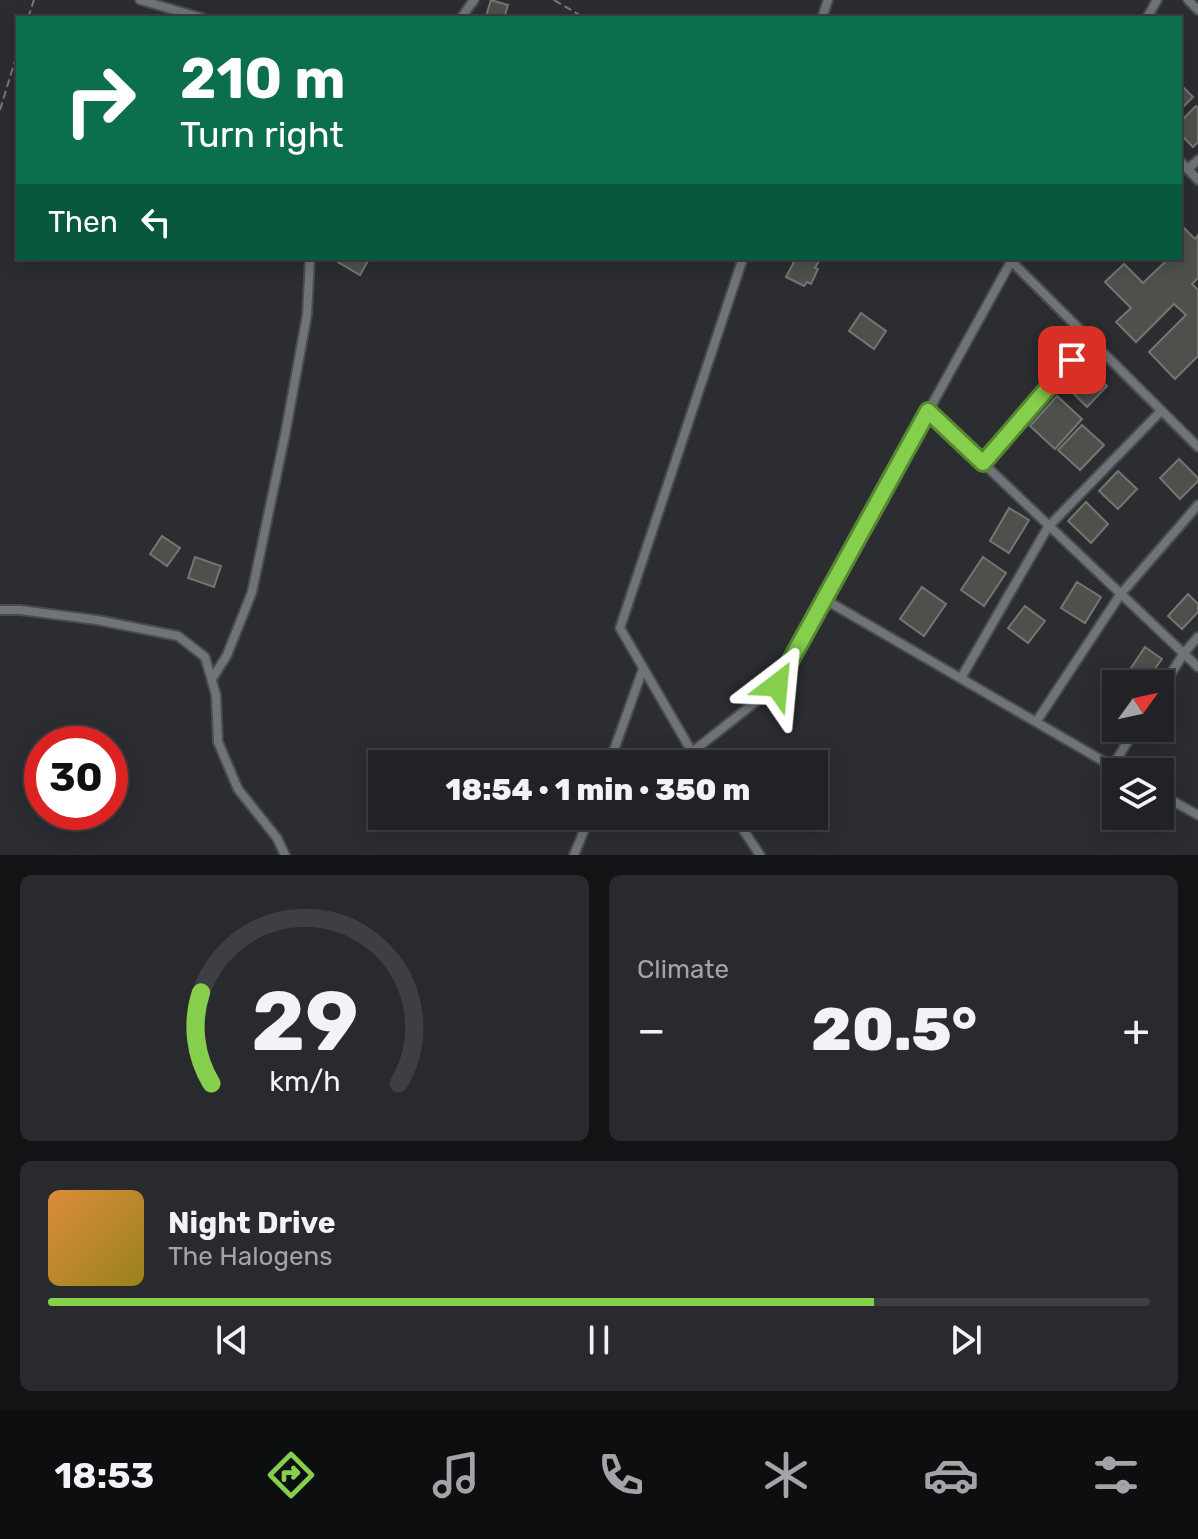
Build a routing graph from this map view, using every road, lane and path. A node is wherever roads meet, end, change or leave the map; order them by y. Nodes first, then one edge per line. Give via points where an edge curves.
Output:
1 (140, 0) edge
2 (554, 0) edge
3 (1188, 0) edge
4 (1198, 10) edge
5 (195, 16) edge
6 (582, 16) edge
7 (16, 58) edge
8 (0, 110) edge
9 (1198, 160) edge
10 (1182, 163) edge
11 (1188, 169) junction
12 (1198, 180) edge
13 (310, 260) edge
14 (742, 260) edge
15 (1012, 260) edge
16 (1089, 340) junction
17 (928, 411) junction
18 (1161, 411) junction
19 (1198, 447) edge
20 (983, 463) junction
21 (1198, 505) edge
22 (1048, 527) junction
23 (1120, 595) junction
24 (824, 599) junction
25 (0, 610) edge
26 (1198, 637) edge
27 (1184, 653) junction
28 (1198, 667) edge
29 (643, 669) junction
30 (1173, 670) edge
31 (961, 678) junction
32 (212, 679) junction
33 (1036, 722) junction
34 (614, 750) edge
35 (690, 750) edge
36 (696, 750) edge
37 (1102, 761) edge
38 (1174, 801) edge
39 (1196, 811) edge
40 (584, 830) edge
41 (743, 830) edge
42 (285, 855) edge
43 (574, 855) edge
44 (760, 855) edge

1 - 5 street
2 - 6 path
3 - 4 street
7 - 8 path
9 - 11 street
10 - 11 street
11 - 12 street
13 - 32 street via 304,330 252,592
14 - 29 street via 620,628
15 - 16 street
15 - 17 street
16 - 18 street
16 - 20 street
17 - 20 street
17 - 24 street
18 - 19 street
18 - 22 street
20 - 22 street
21 - 23 street
22 - 23 street
22 - 31 street
23 - 27 street
23 - 33 street
24 - 31 street
24 - 36 street via 777,685
25 - 32 street via 97,620 178,636 205,657
26 - 27 street
27 - 28 street
27 - 30 street
29 - 34 street
29 - 35 street
31 - 33 street
32 - 42 street via 218,742 238,789
33 - 37 street
38 - 39 street
40 - 43 street
41 - 44 street

